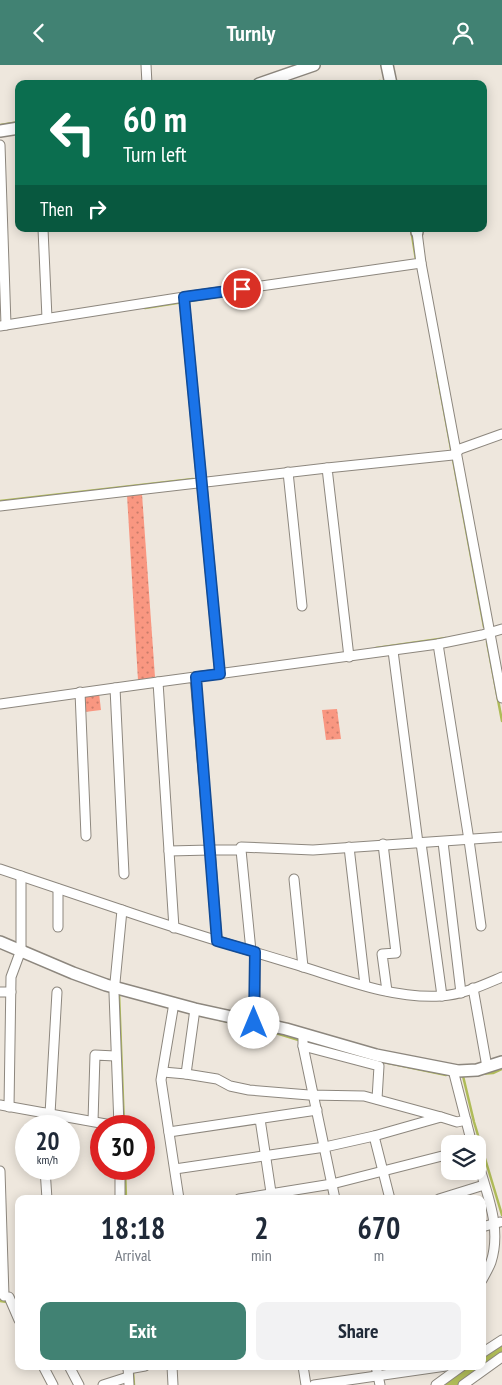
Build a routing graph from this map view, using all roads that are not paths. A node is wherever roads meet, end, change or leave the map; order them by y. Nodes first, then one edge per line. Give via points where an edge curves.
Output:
1 (146, 65) edge
2 (314, 65) edge
3 (387, 65) edge
4 (148, 80) edge
5 (271, 80) edge
6 (390, 80) edge
7 (15, 129) edge
8 (0, 131) edge
9 (0, 145) edge
10 (43, 232) edge
11 (417, 232) edge
12 (418, 263) junction
13 (184, 300) junction
14 (47, 318) junction
15 (3, 325) edge
16 (502, 434) edge
17 (453, 454) junction
18 (326, 468) junction
19 (288, 472) junction
20 (201, 480) junction
21 (0, 506) edge
22 (302, 606) dead end
23 (502, 629) edge
24 (489, 633) junction
25 (438, 644) junction
26 (393, 651) junction
27 (349, 657) junction
28 (220, 674) junction
29 (196, 677) junction
30 (158, 682) junction
31 (115, 688) junction
32 (80, 692) junction
33 (502, 698) edge
34 (0, 704) edge
35 (86, 836) dead end
36 (502, 837) edge
37 (469, 840) junction
38 (443, 841) junction
39 (419, 843) junction
40 (383, 844) junction
41 (349, 847) junction
42 (210, 850) junction
43 (169, 851) junction
44 (241, 851) junction
45 (0, 869) edge
46 (124, 874) dead end
47 (21, 878) junction
48 (294, 879) dead end
49 (58, 891) junction
50 (122, 912) junction
51 (481, 926) dead end
52 (58, 927) dead end
53 (174, 927) junction
54 (0, 941) edge
55 (217, 941) junction
56 (253, 951) junction
57 (20, 954) junction
58 (303, 967) junction
59 (502, 977) edge
60 (365, 985) junction
61 (115, 990) junction
62 (387, 991) junction
63 (474, 991) junction
64 (0, 992) edge
65 (57, 992) dead end
66 (11, 993) junction
67 (461, 993) junction
68 (442, 996) junction
69 (173, 1007) junction
70 (195, 1012) junction
71 (254, 1023) junction
72 (303, 1041) junction
73 (115, 1056) junction
74 (502, 1063) edge
75 (487, 1067) junction
76 (453, 1070) junction
77 (163, 1072) junction
78 (186, 1074) junction
79 (314, 1095) junction
80 (377, 1099) junction
81 (4, 1106) edge
82 (317, 1110) junction
83 (38, 1115) edge
84 (45, 1115) edge
85 (93, 1115) edge
86 (118, 1115) edge
87 (441, 1117) junction
88 (260, 1119) junction
89 (466, 1120) junction
90 (169, 1132) junction
91 (470, 1135) edge
92 (374, 1136) junction
93 (325, 1147) junction
94 (265, 1156) junction
95 (441, 1156) edge
96 (175, 1169) junction
97 (0, 1171) edge
98 (384, 1172) junction
99 (46, 1180) edge
100 (120, 1180) edge
101 (483, 1180) edge
102 (332, 1184) junction
103 (484, 1185) junction
104 (47, 1195) edge
105 (120, 1195) edge
106 (178, 1195) edge
107 (272, 1195) edge
108 (277, 1195) edge
109 (334, 1195) edge
110 (389, 1195) edge
111 (452, 1195) edge
112 (498, 1222) junction
113 (486, 1226) edge
114 (486, 1271) edge
115 (4, 1297) edge
116 (15, 1314) edge
117 (502, 1340) edge
118 (486, 1350) edge
119 (502, 1357) edge
120 (486, 1368) edge
121 (45, 1370) edge
122 (71, 1370) edge
123 (172, 1370) edge
124 (304, 1370) edge
125 (442, 1370) edge
126 (447, 1370) edge
127 (484, 1370) edge
128 (130, 1372) edge
129 (379, 1381) edge
130 (345, 1383) edge
131 (53, 1385) edge
132 (79, 1385) edge
133 (103, 1385) edge
134 (173, 1385) edge
135 (306, 1385) edge
136 (314, 1385) edge
137 (436, 1385) edge
138 (463, 1385) edge

1 - 4 street
2 - 5 main road
3 - 6 main road
7 - 8 main road
9 - 15 street
10 - 14 street
11 - 12 street
12 - 13 street
12 - 17 street
13 - 14 street
13 - 20 street
14 - 15 street
16 - 17 street
17 - 18 street
17 - 24 street
18 - 19 street
18 - 27 street
19 - 20 street
19 - 22 street
20 - 21 street
20 - 28 street
23 - 24 street
24 - 25 street
24 - 33 street
25 - 26 street
25 - 37 street
26 - 27 street
26 - 39 street
27 - 28 street
28 - 29 street
29 - 30 street
29 - 42 street
30 - 31 street
30 - 43 street
31 - 32 street
31 - 46 street
32 - 34 street
32 - 35 street
36 - 37 street
37 - 38 street
37 - 51 street
38 - 39 street
38 - 67 street
39 - 40 street
39 - 68 street
40 - 41 street
40 - 62 street via 396,953 382,955
41 - 44 street via 241,847
41 - 60 street
42 - 43 street
42 - 44 street
42 - 55 street
43 - 53 street
44 - 56 street
45 - 47 street
47 - 49 street
47 - 57 street
48 - 58 street
49 - 50 street
49 - 52 street
50 - 53 street
50 - 61 street
53 - 55 street
54 - 57 main road
55 - 56 street
56 - 58 street
56 - 71 street
57 - 61 main road
57 - 66 street via 11,977
58 - 60 street
59 - 63 street
60 - 62 street
61 - 69 main road
61 - 73 street
62 - 68 street via 420,997
63 - 67 street
63 - 75 street
64 - 66 street
65 - 84 street
66 - 81 street
67 - 68 street
69 - 70 main road
69 - 77 street
70 - 71 main road
70 - 78 street
71 - 72 main road via 286,1029
72 - 76 main road
72 - 79 street
72 - 80 street via 379,1066
73 - 85 street via 95,1055
73 - 86 street
74 - 75 main road
75 - 76 main road
76 - 89 street
77 - 78 street
77 - 90 street via 161,1080
78 - 79 street via 217,1079 249,1090
79 - 80 street
79 - 82 street
80 - 87 street
81 - 83 street
82 - 88 street
82 - 93 street
87 - 89 street via 457,1122
87 - 92 street
88 - 90 street
88 - 94 street
89 - 91 street
90 - 96 street
92 - 93 street
92 - 98 street
93 - 94 street
93 - 102 street
94 - 96 street
94 - 107 street
95 - 98 street
96 - 106 street
97 - 115 street
98 - 102 street
98 - 110 street
99 - 104 street
100 - 105 street
101 - 103 street
102 - 108 street
102 - 109 street
103 - 111 street
103 - 112 street
112 - 113 street
112 - 114 street via 491,1262
115 - 116 street
117 - 118 street
119 - 120 street
121 - 131 street
122 - 132 street
123 - 134 street
124 - 135 street
125 - 129 street
126 - 137 street
127 - 138 street
128 - 133 street
129 - 130 street
130 - 136 street

